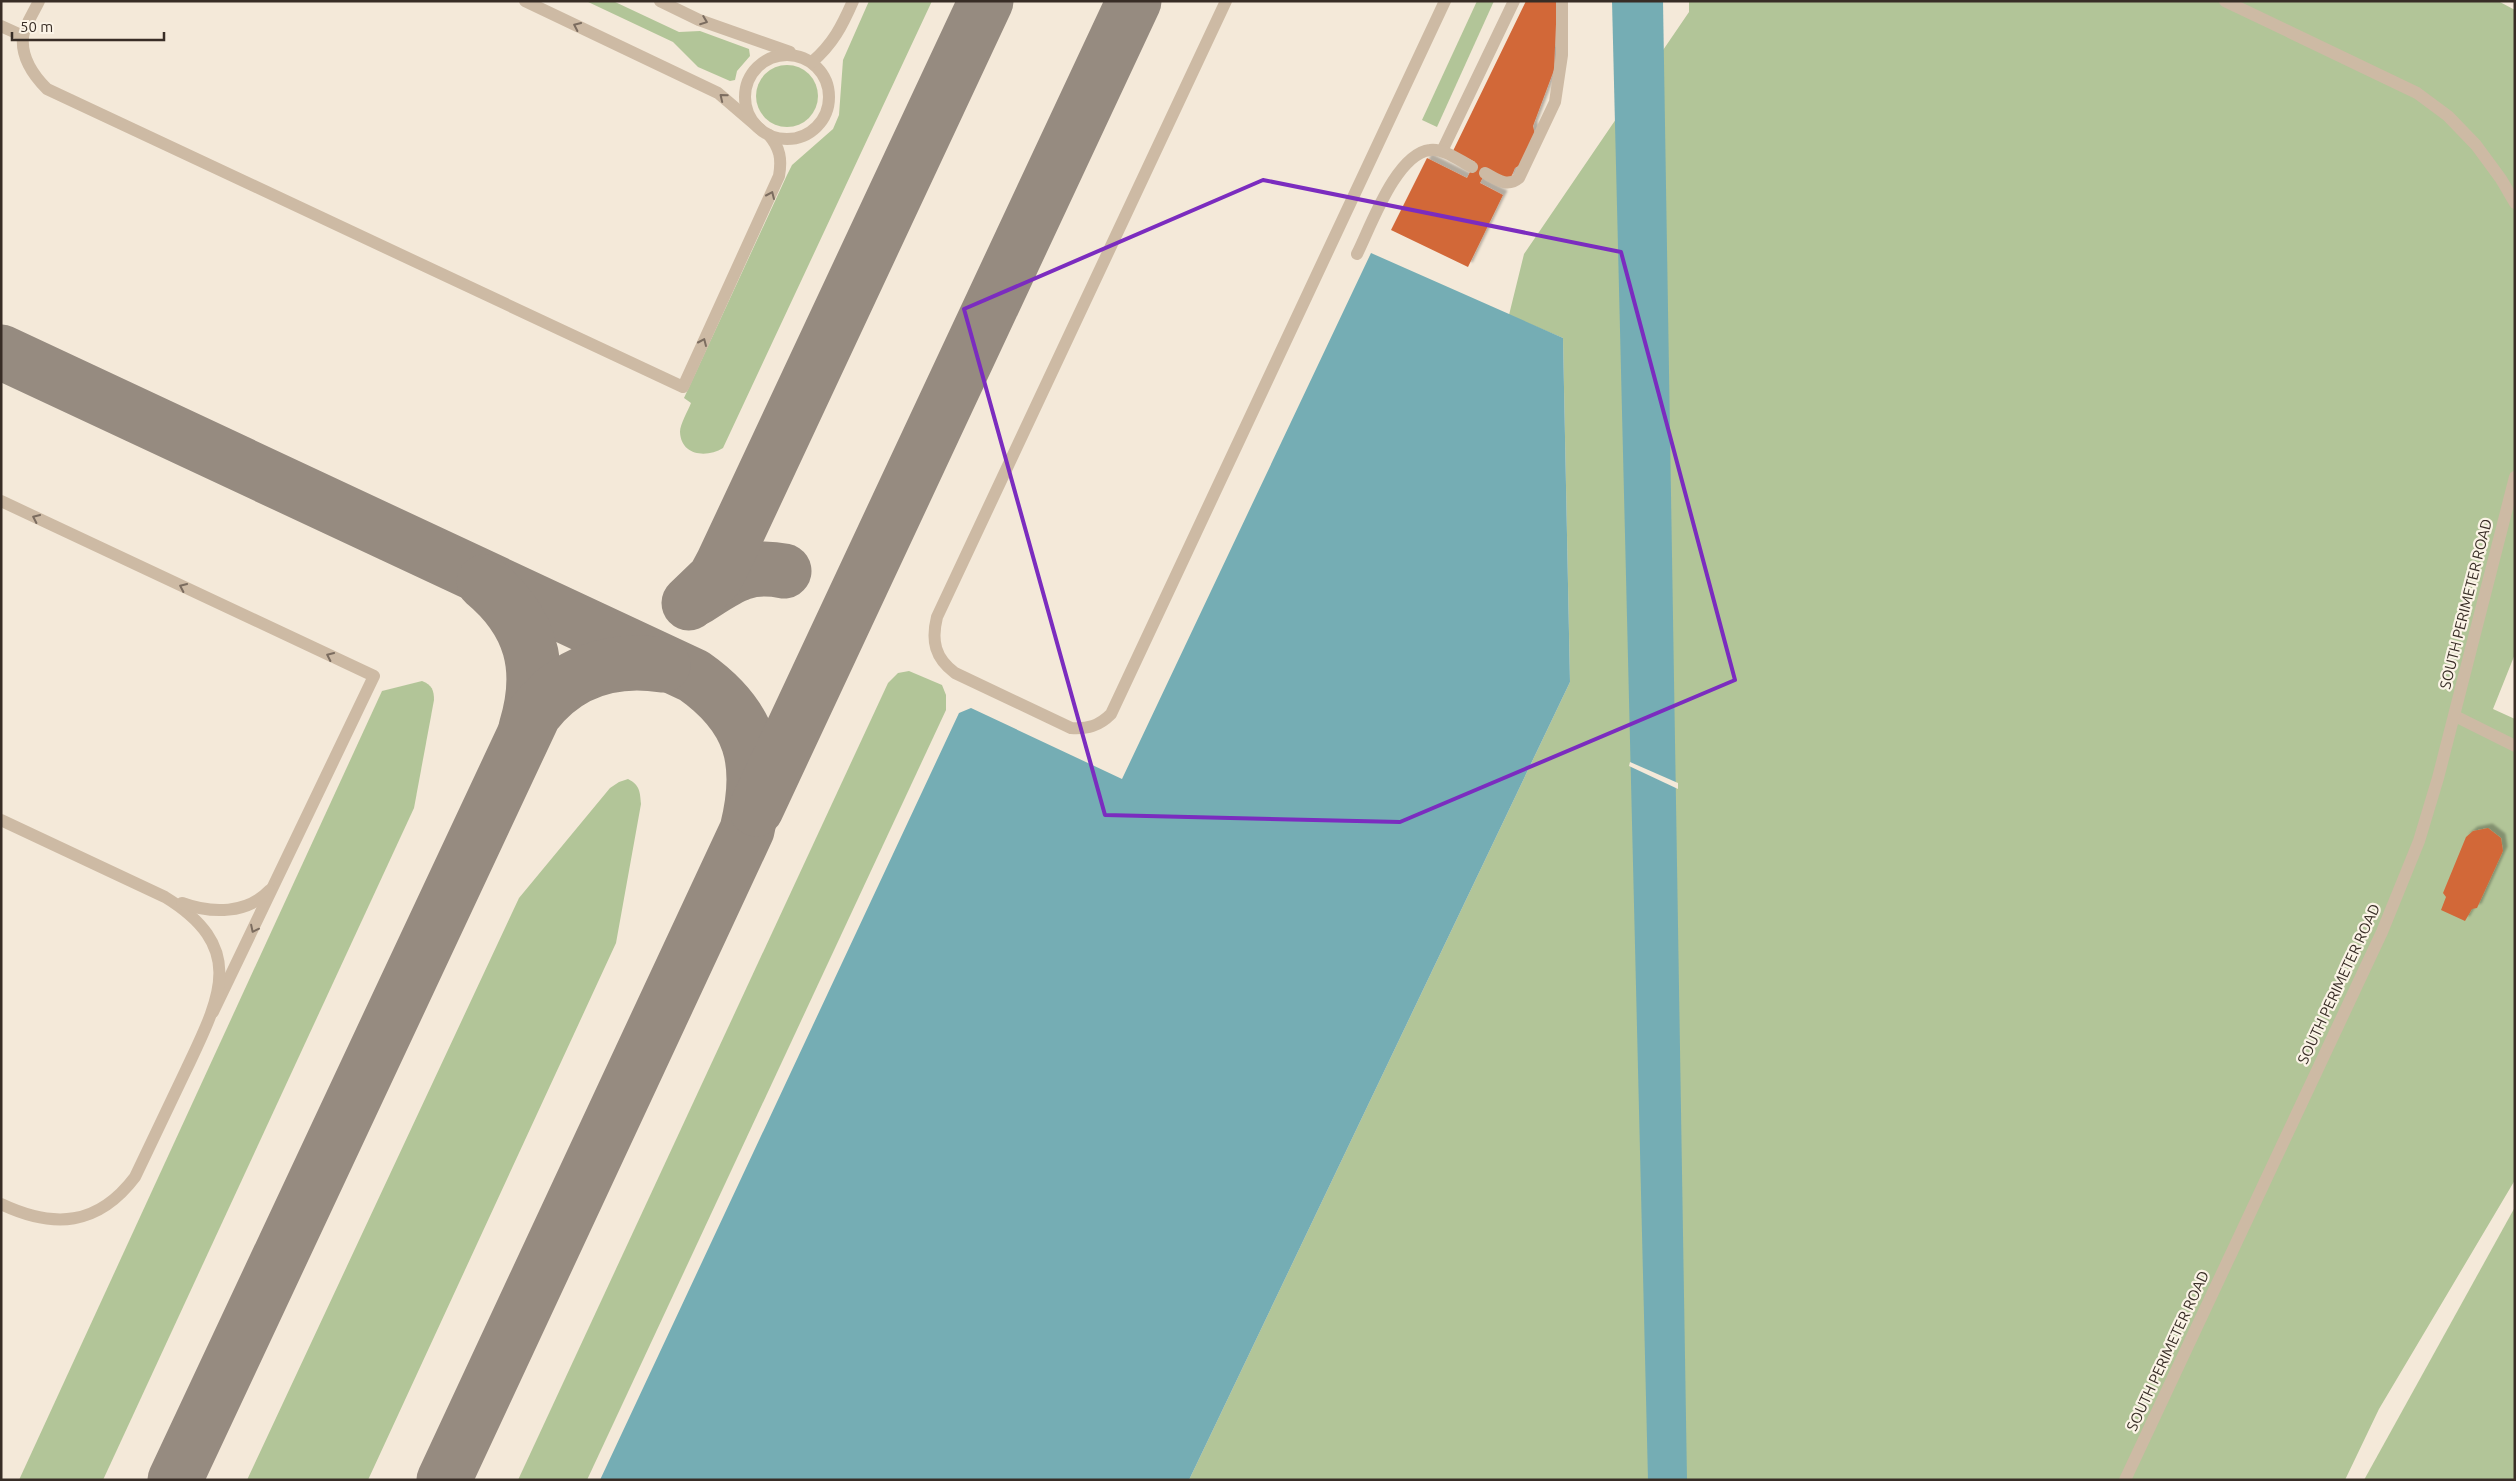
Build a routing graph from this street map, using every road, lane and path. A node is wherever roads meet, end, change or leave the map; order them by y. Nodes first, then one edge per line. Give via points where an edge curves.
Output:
1 (39, 1) edge
2 (525, 1) edge
3 (660, 1) edge
4 (853, 1) edge
5 (1226, 1) edge
6 (1445, 1) edge
7 (1514, 1) edge
8 (1562, 1) edge
9 (2225, 1) edge
10 (1, 26) edge
11 (23, 36) junction
12 (799, 56) junction
13 (812, 62) junction
14 (764, 132) junction
15 (1442, 151) junction
16 (1472, 167) dead end
17 (1485, 174) dead end
18 (2515, 203) edge
19 (1357, 254) dead end
20 (2515, 477) edge
21 (1, 502) edge
22 (2455, 716) junction
23 (2515, 746) edge
24 (1, 820) edge
25 (276, 885) junction
26 (164, 897) junction
27 (213, 1012) junction
28 (1, 1204) edge
29 (2125, 1480) edge

1 - 11 lane
14 -> 2 lane via 718,92
3 -> 12 lane via 699,20
4 - 13 lane via 837,36
5 - 6 lane via 941,608 935,627 935,646 939,657 950,669 1071,728 1092,727 1112,714
7 - 15 lane
8 - 17 lane via 1561,69 1551,110 1519,178 1511,183 1502,182
9 - 18 lane via 2417,93 2448,116 2476,145
10 - 11 lane
11 -> 14 lane via 29,65 47,89 683,387 779,176 781,154 777,144
12 - 13 lane
12 - 14 lane via 784,54 770,58 757,66 749,78 745,105 750,117
13 - 14 lane via 829,86 830,100 819,126 796,138 782,139
15 - 16 lane
15 - 19 lane via 1421,153 1403,165
20 - 22 lane, SOUTH PERIMETER ROAD
25 -> 21 lane via 374,676
22 - 23 lane
22 - 29 lane, SOUTH PERIMETER ROAD via 2419,841 2385,924
24 - 26 lane
25 - 26 lane via 255,903 236,909 195,907
25 -> 27 lane
26 - 27 lane via 200,922 216,952 220,974
27 - 28 lane via 135,1177 117,1199 93,1213 64,1221 27,1215

